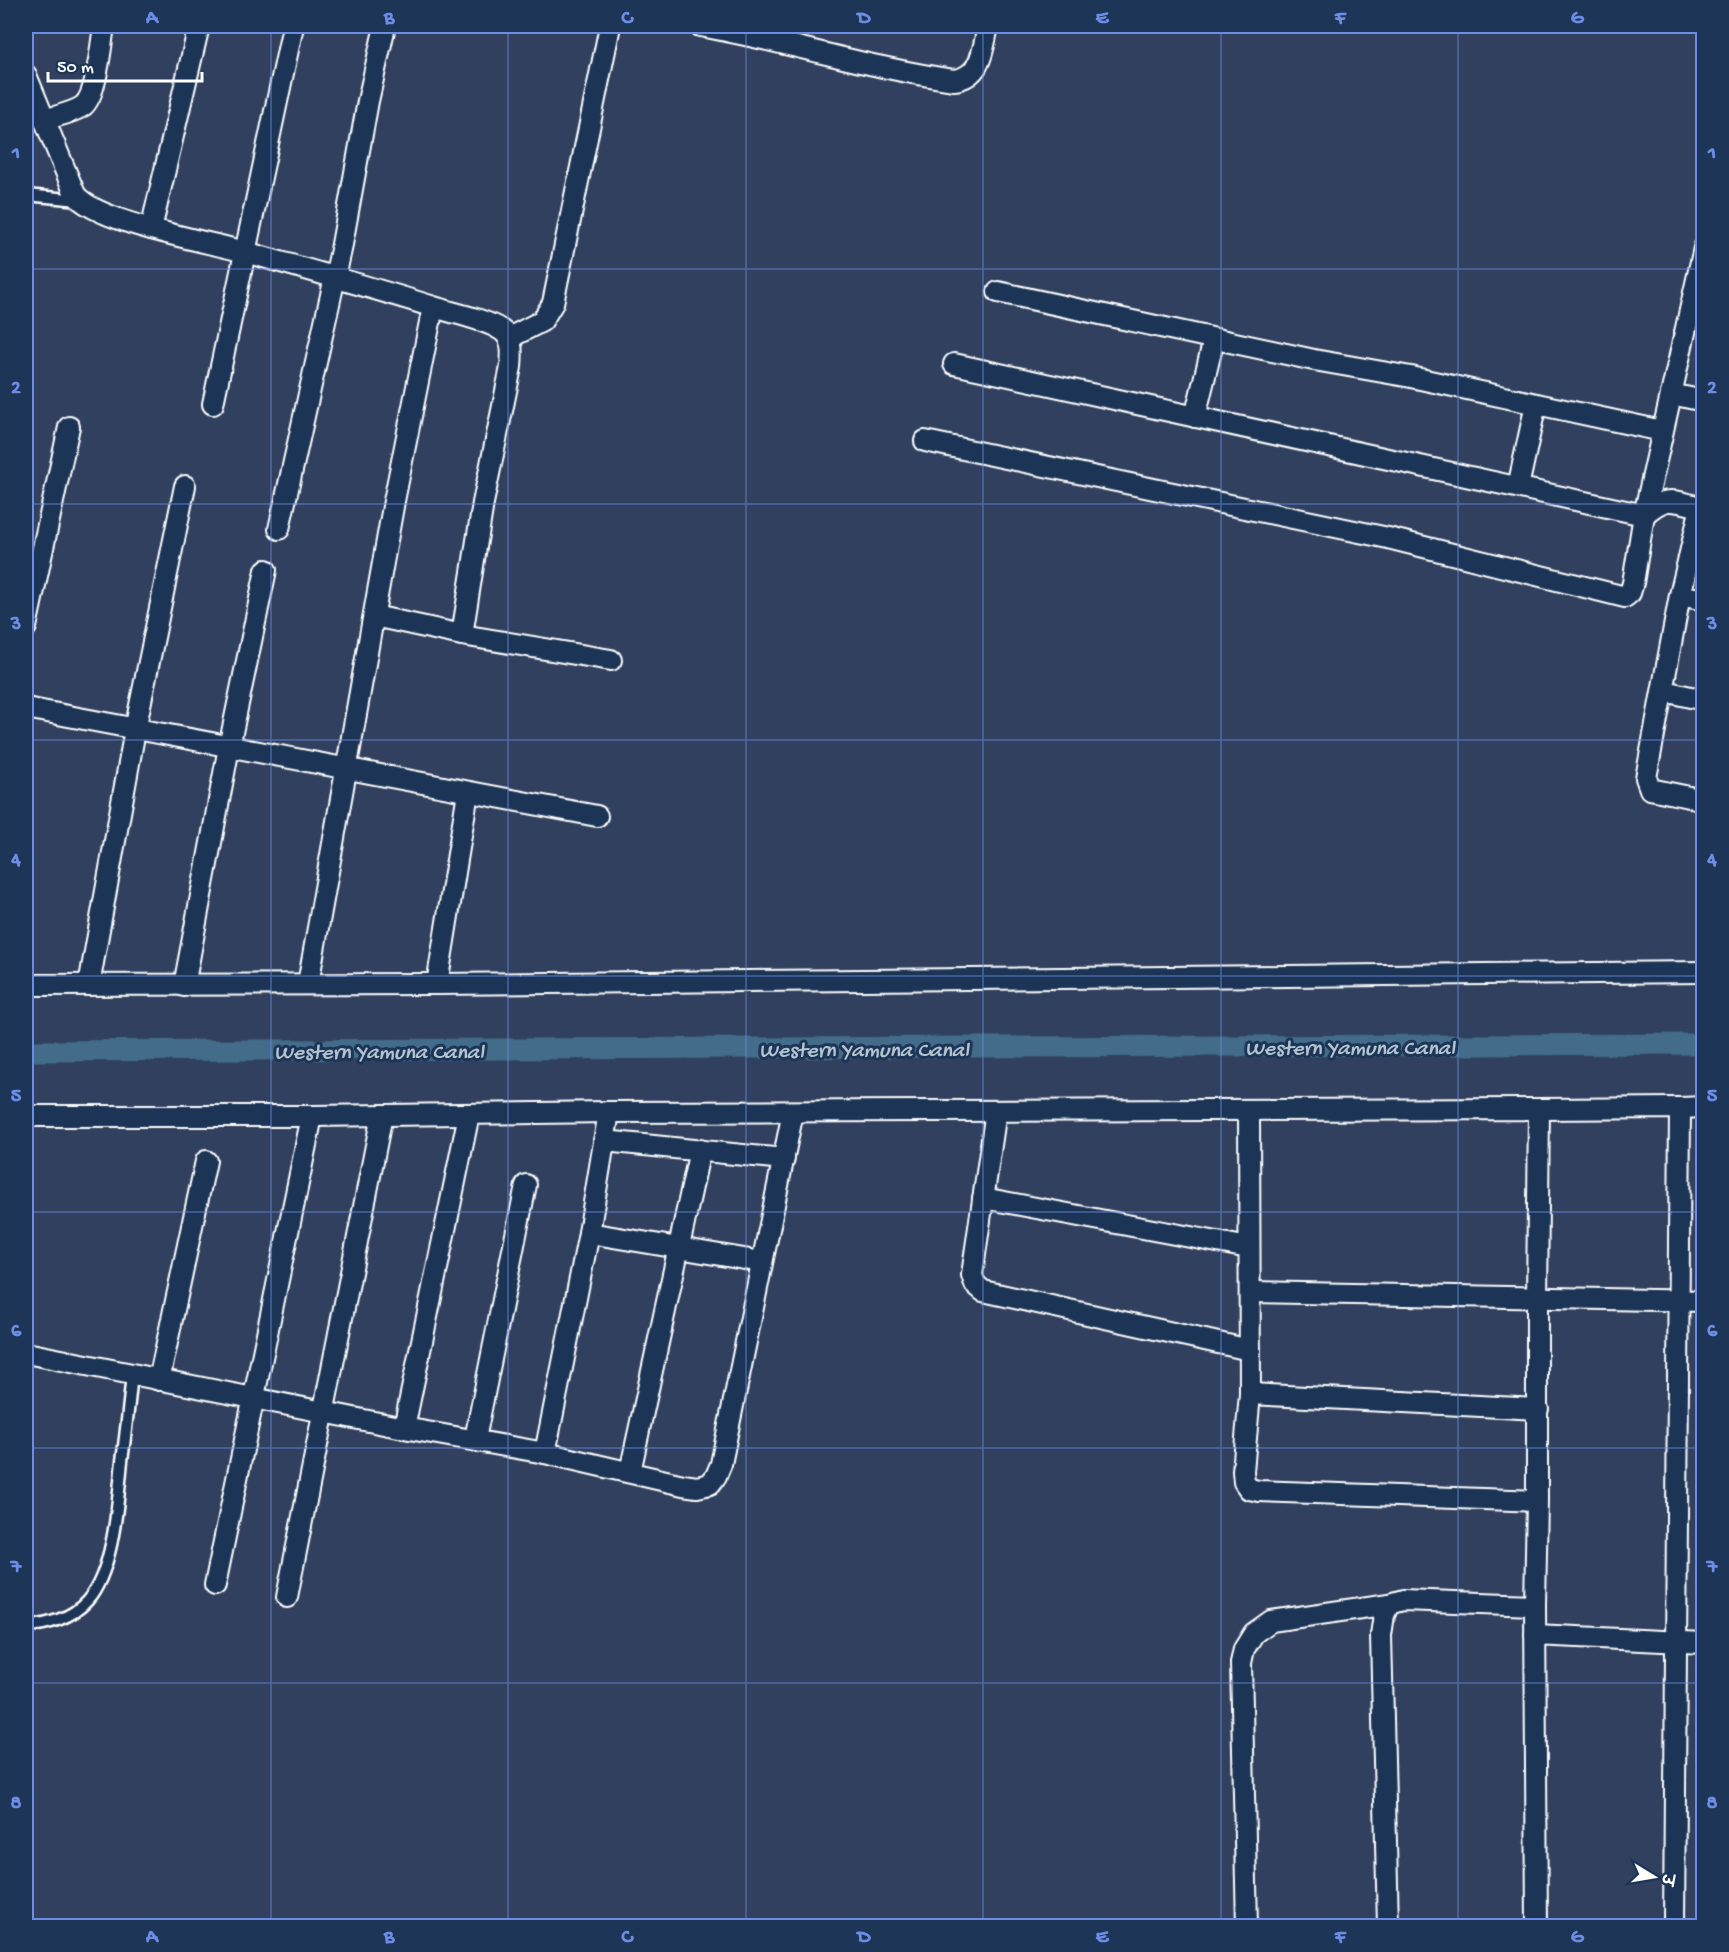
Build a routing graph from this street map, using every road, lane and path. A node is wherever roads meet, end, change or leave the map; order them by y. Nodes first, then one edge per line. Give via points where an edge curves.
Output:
1 (104, 26) edge
2 (199, 26) edge
3 (293, 26) edge
4 (385, 26) edge
5 (610, 26) edge
6 (700, 26) edge
7 (988, 26) edge
8 (26, 75) edge
9 (44, 120) junction
10 (26, 195) edge
11 (79, 200) junction
12 (151, 229) junction
13 (1704, 248) edge
14 (246, 252) junction
15 (333, 278) junction
16 (1699, 286) edge
17 (998, 292) dead end
18 (433, 307) junction
19 (509, 338) junction
20 (1214, 339) junction
21 (954, 364) dead end
22 (1671, 394) junction
23 (1704, 401) edge
24 (213, 404) dead end
25 (1536, 404) junction
26 (1195, 417) junction
27 (69, 427) dead end
28 (1662, 431) junction
29 (925, 441) dead end
30 (185, 486) dead end
31 (1518, 488) junction
32 (1702, 507) edge
33 (1644, 515) junction
34 (279, 529) dead end
35 (266, 570) dead end
36 (1680, 595) junction
37 (1704, 600) edge
38 (375, 616) junction
39 (26, 627) edge
40 (462, 635) junction
41 (611, 660) dead end
42 (1664, 691) junction
43 (1704, 700) edge
44 (26, 708) edge
45 (135, 730) junction
46 (229, 747) junction
47 (346, 769) junction
48 (468, 792) junction
49 (1704, 800) edge
50 (597, 816) dead end
51 (1704, 972) edge
52 (308, 984) junction
53 (437, 984) junction
54 (26, 985) edge
55 (89, 985) junction
56 (184, 986) junction
57 (1704, 1107) edge
58 (1680, 1108) junction
59 (1539, 1109) junction
60 (1249, 1110) junction
61 (996, 1111) junction
62 (609, 1112) junction
63 (794, 1112) junction
64 (470, 1114) junction
65 (382, 1115) junction
66 (26, 1116) edge
67 (312, 1116) junction
68 (604, 1141) junction
69 (700, 1150) junction
70 (784, 1159) junction
71 (206, 1161) dead end
72 (526, 1185) dead end
73 (983, 1198) junction
74 (589, 1233) junction
75 (680, 1248) junction
76 (1249, 1248) junction
77 (762, 1262) junction
78 (1250, 1292) junction
79 (1537, 1299) junction
80 (1678, 1301) junction
81 (1704, 1301) edge
82 (1250, 1350) junction
83 (26, 1353) edge
84 (132, 1374) junction
85 (159, 1380) junction
86 (1250, 1394) junction
87 (253, 1398) junction
88 (1538, 1409) junction
89 (323, 1412) junction
90 (404, 1428) junction
91 (475, 1439) junction
92 (545, 1453) junction
93 (630, 1472) junction
94 (1537, 1501) junction
95 (215, 1585) dead end
96 (287, 1598) dead end
97 (1389, 1604) junction
98 (1535, 1605) junction
99 (26, 1627) edge
100 (1535, 1635) junction
101 (1674, 1642) junction
102 (1704, 1643) edge
103 (1246, 1926) edge
104 (1388, 1926) edge
105 (1537, 1926) edge
106 (1674, 1926) edge

1 - 9 street via 89,99 82,107
2 - 12 street
3 - 14 street
4 - 15 street
5 - 19 street via 553,303 542,321
6 - 7 street via 954,80 977,68
8 - 9 street
9 - 11 street
10 - 11 lane
11 - 12 street via 95,210
12 - 14 street
13 - 16 street
14 - 15 street
14 - 24 street
15 - 18 street
15 - 34 street
16 - 22 street
17 - 20 street
18 - 19 street via 492,325
18 - 38 street
19 - 40 street via 512,367 483,503
20 - 25 street
20 - 26 street
21 - 26 street
22 - 23 street
22 - 28 street
25 - 28 street
25 - 31 street
26 - 31 street
27 - 39 street
28 - 33 street
29 - 33 street via 1388,538 1625,597 1633,583
30 - 45 street
31 - 33 street
32 - 33 street via 1669,500
32 - 36 street
35 - 46 street
36 - 37 street
36 - 42 street
38 - 40 street
38 - 47 street
40 - 41 street
42 - 43 street
42 - 49 street via 1646,778 1650,789
44 - 45 street
45 - 46 street
45 - 55 street
46 - 47 street
46 - 56 street
47 - 48 street
47 - 52 street
48 - 50 street
48 - 53 street
51 - 53 street
52 - 53 street
52 - 56 street
54 - 55 street
55 - 56 street
57 - 58 street
58 - 59 street
58 - 80 street
59 - 60 street
59 - 79 street
60 - 61 street
60 - 76 street
61 - 63 street
61 - 73 street
62 - 63 street
62 - 64 street
62 - 68 street
63 - 70 street
64 - 65 street
64 - 90 street
65 - 67 street
65 - 89 street
66 - 67 street
67 - 87 street
68 - 69 street
68 - 74 street
69 - 70 street
69 - 75 street
70 - 77 street
71 - 85 street
72 - 91 street
73 - 76 street
73 - 82 street via 972,1275 983,1291
74 - 75 street
74 - 92 street
75 - 77 street
75 - 93 street
76 - 78 street
77 - 93 street via 716,1476 710,1484 697,1487
78 - 79 street
78 - 82 street
79 - 80 street
79 - 88 street
80 - 81 street
80 - 101 street
82 - 86 street
83 - 84 street
84 - 85 street
84 - 99 lane via 117,1511 100,1580 88,1601 70,1616
85 - 87 street
86 - 88 street
86 - 94 street via 1243,1471 1249,1489
87 - 89 street
87 - 95 street
88 - 94 street
89 - 90 street
89 - 96 street
90 - 91 street
91 - 92 street
92 - 93 street
94 - 98 street
97 - 98 street via 1403,1600
97 - 103 street via 1271,1621 1254,1633 1244,1649 1241,1663
97 - 104 street via 1381,1635
98 - 100 street
100 - 101 street
100 - 105 street
101 - 102 street
101 - 106 street

